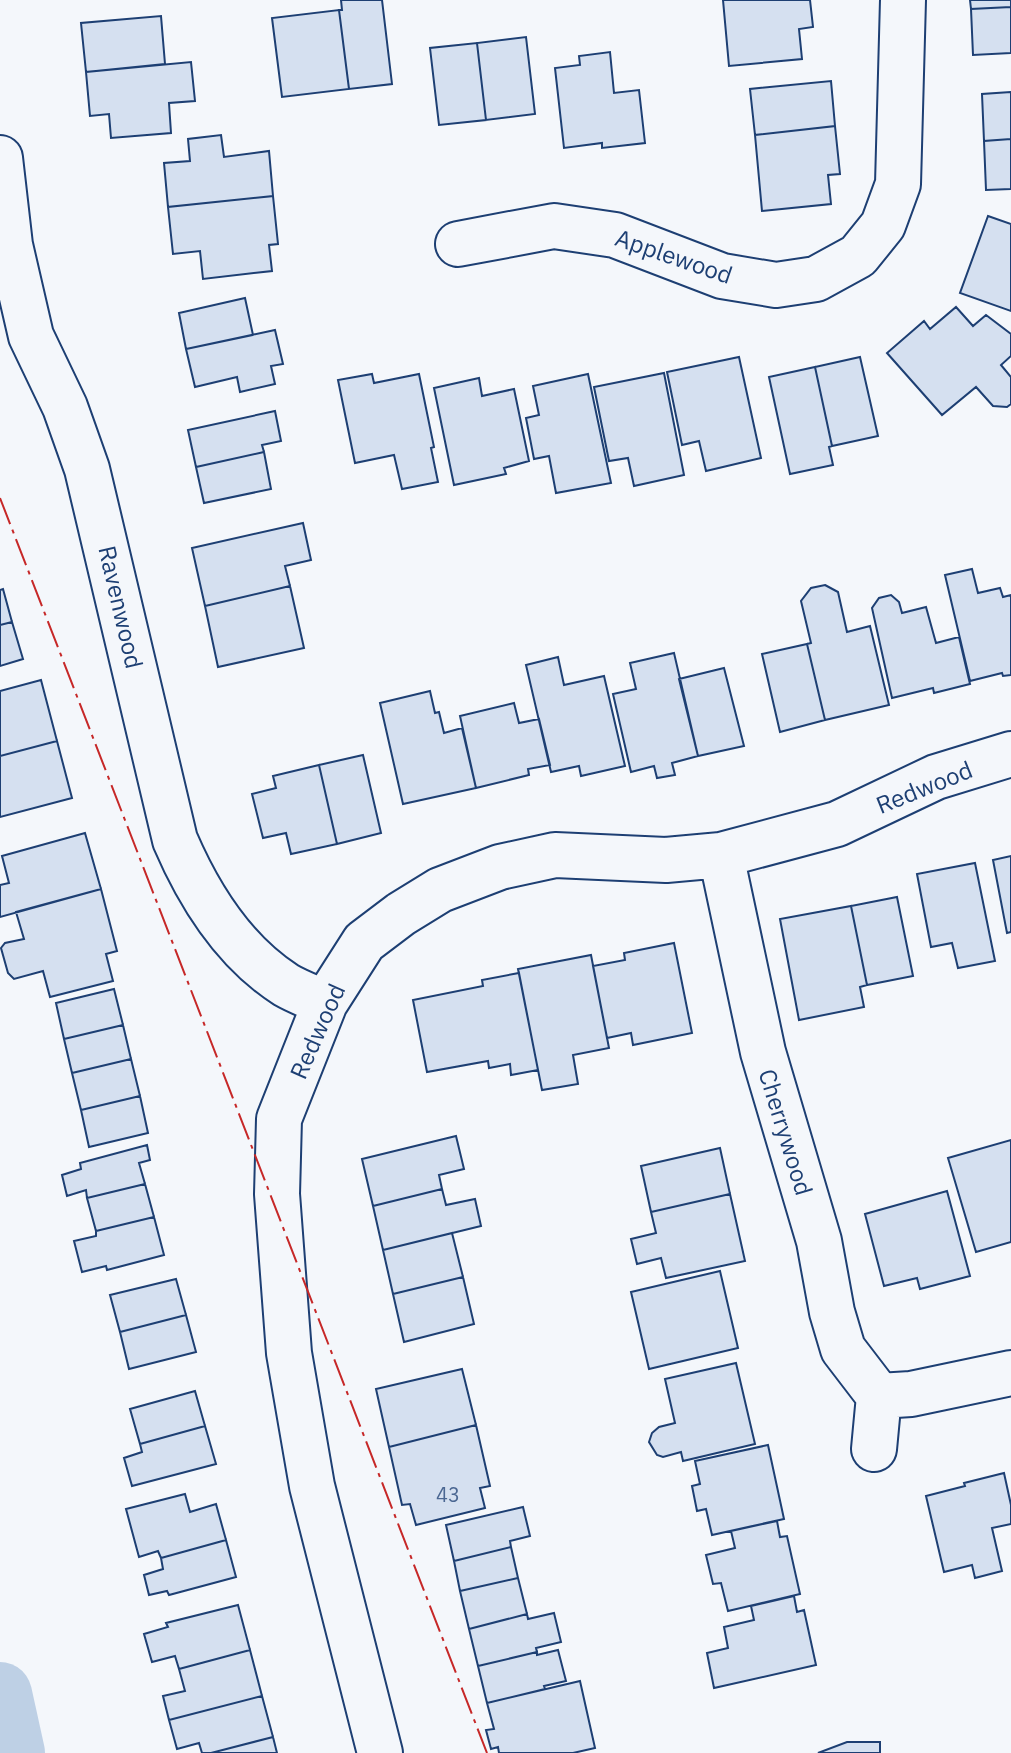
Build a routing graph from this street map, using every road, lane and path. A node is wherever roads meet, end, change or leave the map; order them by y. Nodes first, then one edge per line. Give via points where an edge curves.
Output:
1 (903, 0) edge
2 (0, 158) edge
3 (458, 244) dead end
4 (1011, 754) edge
5 (721, 855) junction
6 (325, 1003) junction
7 (1011, 1373) edge
8 (879, 1396) junction
9 (874, 1449) dead end
10 (380, 1753) edge

1 - 3 street, Applewood via 898,184 883,225 858,256 816,279 776,285 722,276 615,235 554,226
2 - 6 street, Ravenwood via 10,245 31,336 87,469 175,840 193,883 235,940 287,986
4 - 5 street, Redwood via 936,777 837,824
5 - 6 street, Redwood via 666,860 555,855 500,867 440,890 364,942
5 - 8 street, Cherrywood via 763,1052 819,1241 832,1312 843,1349
6 - 10 street, Redwood via 279,1119 277,1194 289,1353 312,1486
7 - 8 street
8 - 9 street

